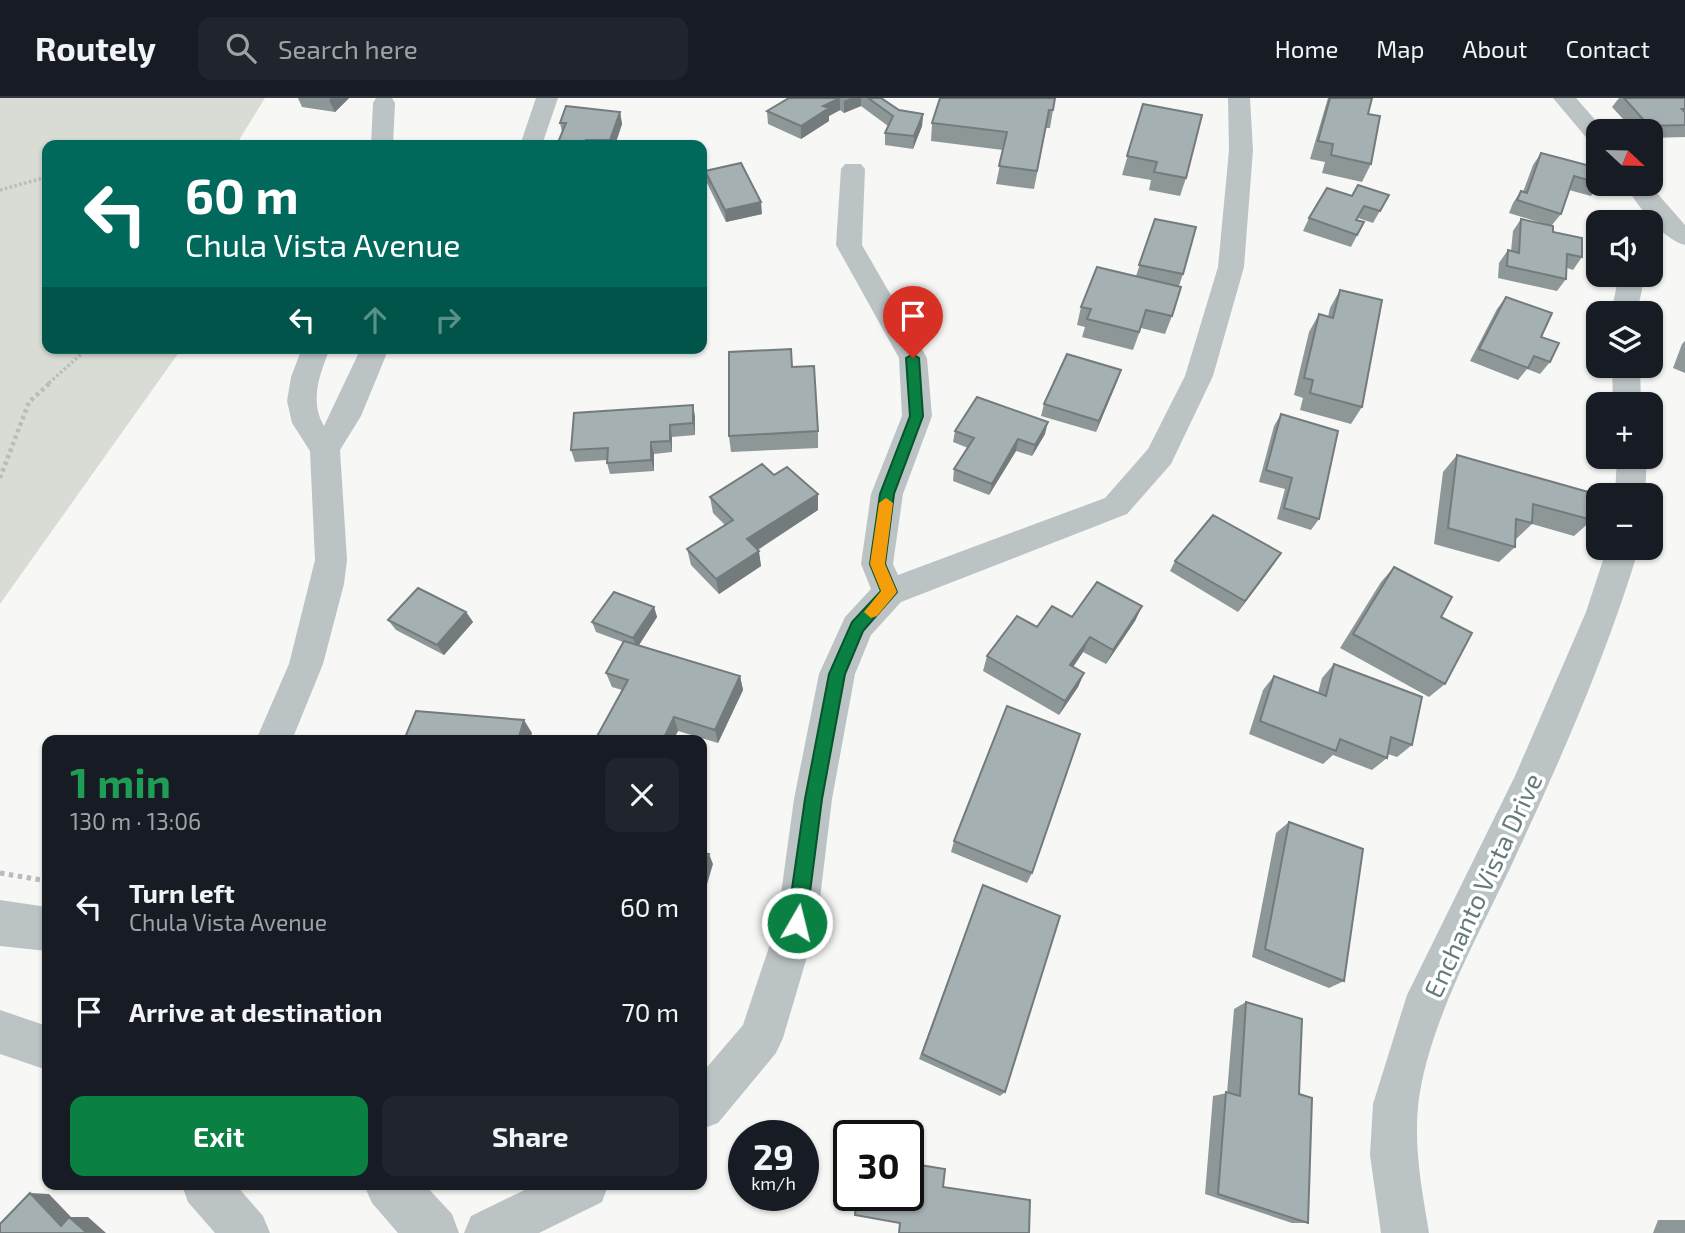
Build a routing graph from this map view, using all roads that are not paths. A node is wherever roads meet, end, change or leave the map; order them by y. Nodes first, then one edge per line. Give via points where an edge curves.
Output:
1 (547, 98) edge
2 (1239, 98) edge
3 (1564, 98) edge
4 (384, 103) dead end
5 (1586, 123) edge
6 (382, 140) edge
7 (533, 140) edge
8 (853, 169) dead end
9 (1646, 196) edge
10 (1673, 228) edge
11 (314, 354) edge
12 (372, 354) edge
13 (325, 449) junction
14 (1619, 560) edge
15 (889, 592) junction
16 (276, 735) edge
17 (0, 923) edge
18 (42, 928) edge
19 (0, 1032) edge
20 (42, 1046) edge
21 (707, 1101) edge
22 (209, 1190) edge
23 (394, 1190) edge
24 (575, 1190) edge
25 (246, 1233) edge
26 (433, 1233) edge
27 (488, 1233) edge
28 (1405, 1233) edge

1 - 7 street
2 - 15 street via 1241,150 1231,267 1199,376 1160,456 1116,506
3 - 5 street
4 - 6 street
8 - 15 street via 849,245 913,358 917,416 887,494 877,564
9 - 10 street
11 - 13 street via 300,387 305,425
12 - 13 street via 346,415
13 - 16 street via 331,560 327,584 306,664
14 - 28 street, Enchanto Vista Drive via 1603,612 1529,786 1428,995 1396,1104 1393,1156
15 - 21 street via 857,627 837,674 813,799 797,923 761,1038
17 - 18 street
19 - 20 street
22 - 25 street
23 - 26 street
24 - 27 street

